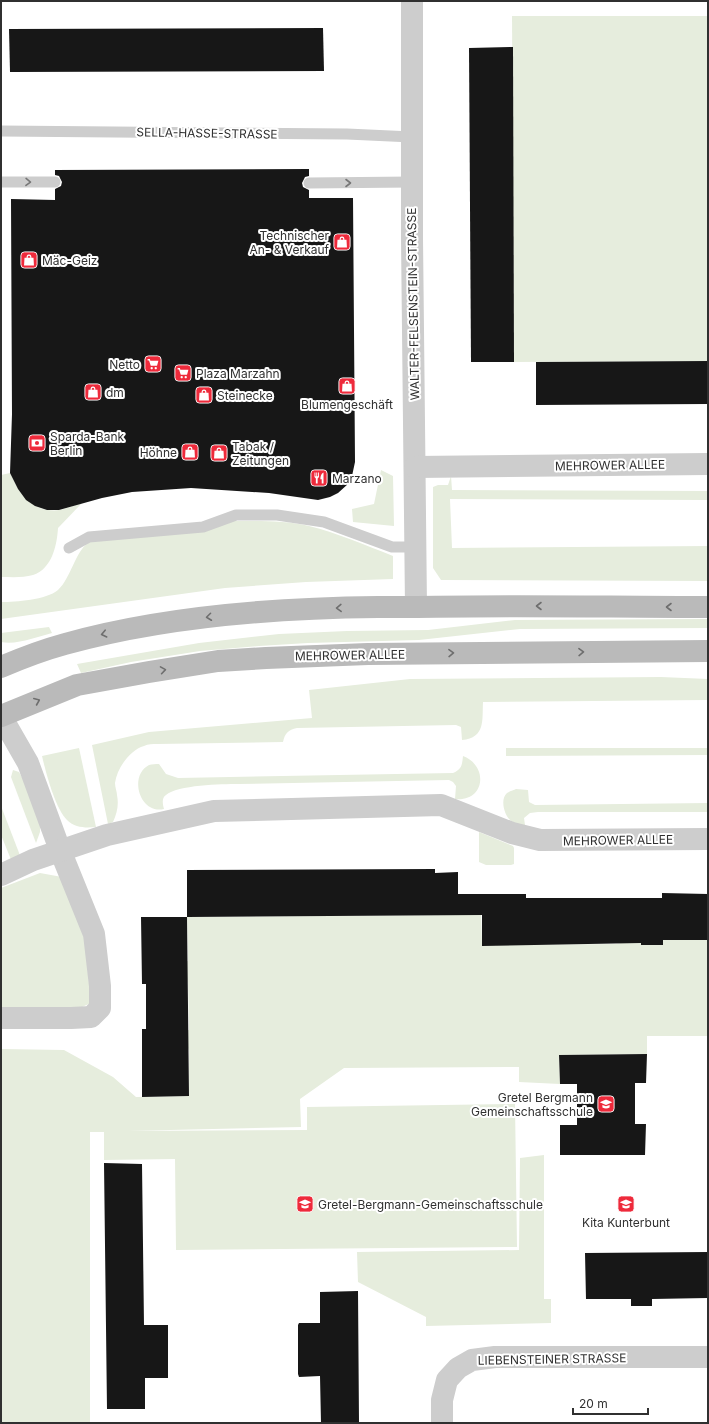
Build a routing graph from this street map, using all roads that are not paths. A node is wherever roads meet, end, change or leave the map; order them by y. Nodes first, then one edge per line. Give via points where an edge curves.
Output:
1 (412, 1) edge
2 (1, 131) edge
3 (412, 137) junction
4 (1, 182) edge
5 (55, 182) dead end
6 (412, 182) junction
7 (309, 183) dead end
8 (708, 464) edge
9 (415, 467) junction
10 (415, 547) junction
11 (69, 548) dead end
12 (416, 607) junction
13 (708, 607) edge
14 (708, 651) edge
15 (1, 667) edge
16 (1, 716) edge
17 (708, 839) edge
18 (60, 850) junction
19 (1, 875) edge
20 (1, 1018) edge
21 (708, 1357) edge
22 (442, 1423) edge

1 - 3 street, WALTER-FELSENSTEIN-STRASSE
2 - 3 lane, SELLA-HASSE-STRASSE via 347,134
3 - 6 street, WALTER-FELSENSTEIN-STRASSE
4 -> 5 lane
7 -> 6 lane
6 - 9 street, WALTER-FELSENSTEIN-STRASSE
8 - 9 street, MEHROWER ALLEE
9 - 10 street, WALTER-FELSENSTEIN-STRASSE
10 - 11 lane via 392,547 324,522 277,515 236,515 203,527 89,537
10 - 12 street, WALTER-FELSENSTEIN-STRASSE
13 -> 12 main road
12 -> 15 main road via 285,610 143,626 64,644
16 -> 14 main road, MEHROWER ALLEE via 77,685 218,661 368,654
16 - 18 street, MEHROWER ALLEE via 28,763
17 - 18 street, MEHROWER ALLEE via 540,840 512,833 441,805 434,805 214,811 107,835
18 - 19 street, MEHROWER ALLEE
18 - 20 street, MEHROWER ALLEE via 94,934 100,1008 91,1017
21 - 22 street, LIEBENSTEINER STRASSE via 495,1357 472,1360 458,1368 447,1380 442,1400

